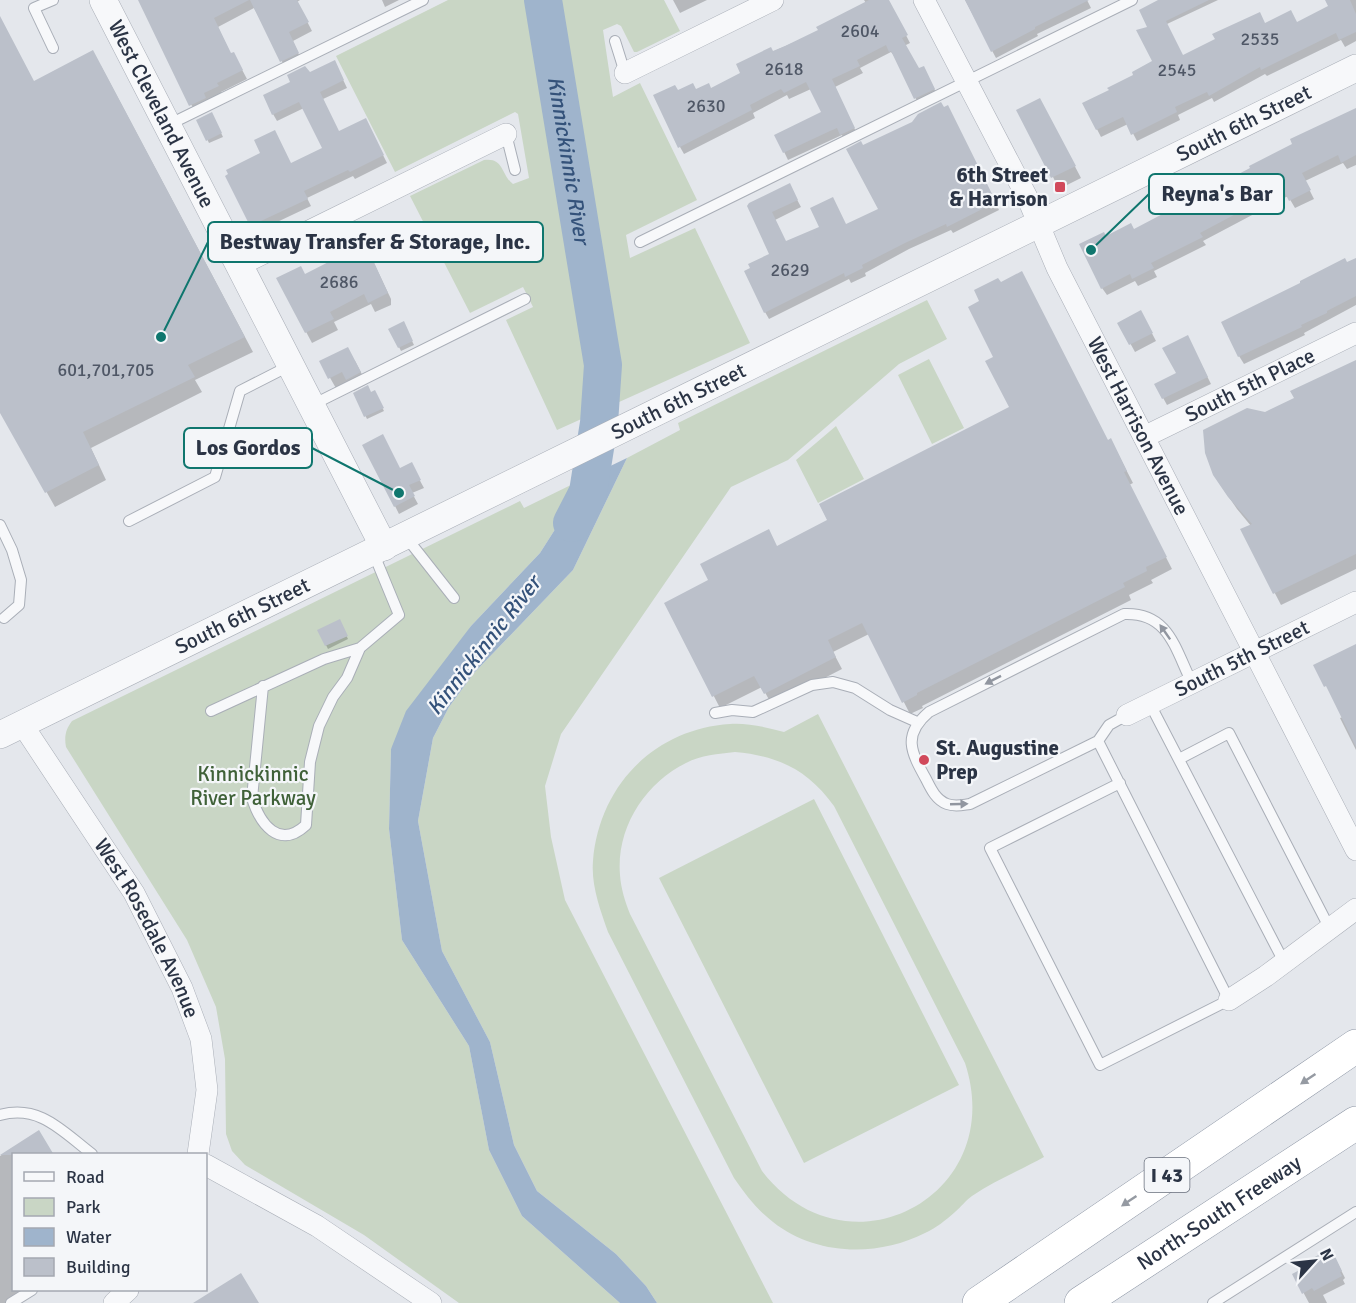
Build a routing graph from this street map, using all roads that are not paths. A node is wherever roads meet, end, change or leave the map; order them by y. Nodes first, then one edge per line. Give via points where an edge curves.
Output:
1 (52, 0) edge
2 (103, 0) edge
3 (423, 0) edge
4 (773, 0) edge
5 (924, 0) edge
6 (1132, 0) edge
7 (32, 4) edge
8 (615, 41) dead end
9 (53, 48) dead end
10 (1356, 68) edge
11 (625, 73) joint
12 (966, 81) junction
13 (168, 125) junction
14 (506, 134) joint
15 (515, 170) dead end
16 (1038, 224) junction
17 (640, 242) dead end
18 (240, 266) junction
19 (525, 299) dead end
20 (1356, 333) edge
21 (291, 365) junction
22 (311, 405) junction
23 (1144, 437) junction
24 (129, 521) dead end
25 (0, 525) edge
26 (388, 545) junction
27 (454, 598) dead end
28 (1356, 602) edge
29 (4, 618) dead end
30 (360, 648) junction
31 (1254, 653) junction
32 (1192, 683) junction
33 (263, 687) junction
34 (1150, 704) junction
35 (211, 711) dead end
36 (715, 713) dead end
37 (1127, 716) joint
38 (918, 722) junction
39 (11, 730) edge
40 (1098, 741) junction
41 (1179, 759) junction
42 (1120, 783) junction
43 (1356, 850) edge
44 (1356, 909) edge
45 (1330, 929) junction
46 (1284, 962) junction
47 (1229, 1000) junction
48 (1356, 1046) edge
49 (0, 1115) edge
50 (1356, 1123) edge
51 (90, 1153) edge
52 (198, 1153) edge
53 (207, 1166) edge
54 (1356, 1212) edge
55 (30, 1291) edge
56 (127, 1291) edge
57 (12, 1303) edge
58 (114, 1303) edge
59 (431, 1303) edge
60 (978, 1303) edge
61 (1081, 1303) edge
62 (1214, 1303) edge

1 - 7 lane
2 - 13 street, West Cleveland Avenue
3 - 13 lane
4 - 11 street
5 - 12 street, West Harrison Avenue
6 - 12 lane
7 - 9 lane
8 - 11 lane
10 - 16 street, South 6th Street
12 - 16 street, West Harrison Avenue
12 - 17 lane
13 - 18 street, West Cleveland Avenue
14 - 15 lane
14 - 18 street
16 - 23 street, West Harrison Avenue
16 - 26 street, South 6th Street
18 - 21 street, West Cleveland Avenue
19 - 22 lane
20 - 23 street, South 5th Place
21 - 22 street, West Cleveland Avenue
21 - 24 lane via 240,391 215,477
22 - 26 street, West Cleveland Avenue
23 - 31 street, West Harrison Avenue
25 - 29 lane via 21,580 19,605
26 - 27 lane
26 - 30 lane via 399,615
26 - 39 street, South 6th Street
28 - 31 street, South 5th Street
30 - 33 lane via 324,659
30 - 33 lane via 318,726 310,762 306,825 286,835 274,834 265,825 252,798
31 - 32 street, South 5th Street
31 - 43 street, West Harrison Avenue
32 - 34 street, South 5th Street
32 -> 38 lane via 1162,626 1139,613 1124,614 929,712
33 - 35 lane
34 - 37 street, South 5th Street
34 - 41 lane
36 - 38 lane via 753,712 812,685 833,682 855,688
37 - 40 lane via 1109,724
38 -> 40 lane via 911,751 932,792 944,803 957,806 970,804
39 - 52 street, West Rosedale Avenue via 134,893 182,988 201,1039 207,1090
40 - 42 lane
41 - 45 lane via 1229,733
41 - 46 lane
42 - 47 lane
42 - 47 lane via 990,848 1100,1065
44 - 45 street
45 - 46 street
46 - 47 street
48 -> 60 highway, I 43
49 - 51 lane via 30,1113 47,1119
50 - 61 highway, North-South Freeway
53 - 59 street via 317,1226
54 - 62 lane
55 - 57 lane
56 - 58 street

